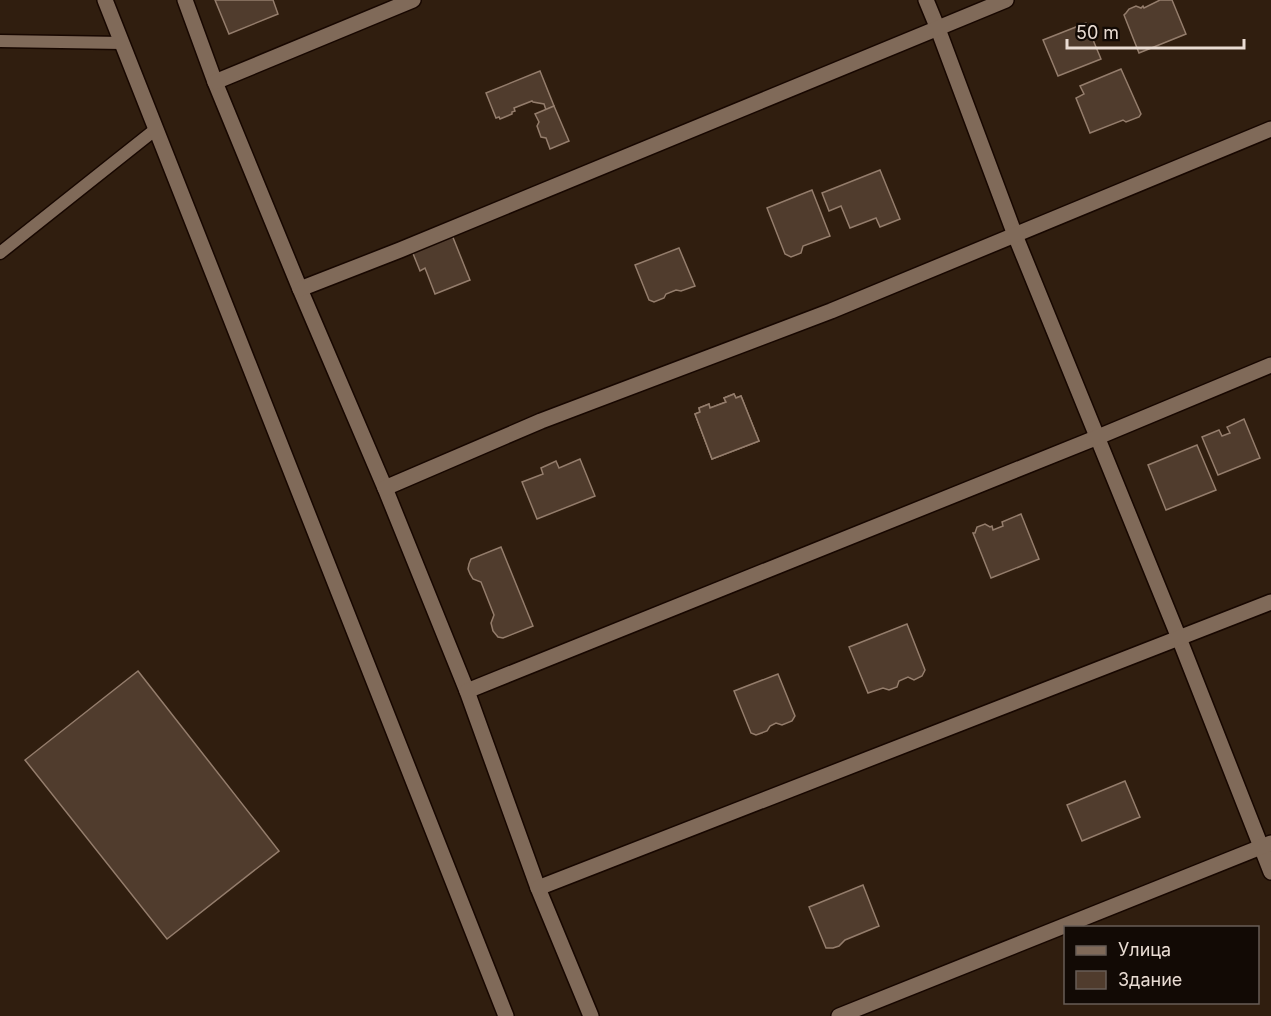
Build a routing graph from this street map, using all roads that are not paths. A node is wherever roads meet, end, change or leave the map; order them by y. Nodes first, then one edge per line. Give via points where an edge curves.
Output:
1 (105, 0) edge
2 (185, 0) edge
3 (412, 0) edge
4 (926, 0) edge
5 (1006, 0) edge
6 (938, 29) junction
7 (0, 41) edge
8 (122, 43) junction
9 (215, 82) junction
10 (156, 129) junction
11 (1271, 129) edge
12 (1015, 235) junction
13 (0, 253) edge
14 (300, 289) junction
15 (1271, 365) edge
16 (1098, 437) junction
17 (386, 488) junction
18 (1271, 602) edge
19 (1179, 638) junction
20 (467, 691) junction
21 (1266, 845) edge
22 (1271, 872) edge
23 (538, 888) junction
24 (506, 1016) edge
25 (591, 1016) edge
26 (839, 1016) edge

1 - 8 street
2 - 9 street
3 - 9 street
4 - 6 street
5 - 6 street
6 - 12 street
6 - 14 street
7 - 8 lane
8 - 10 street
9 - 14 street
10 - 13 lane
10 - 24 street
11 - 12 street
12 - 16 street
12 - 17 street via 540,421
14 - 17 street
15 - 16 street
16 - 19 street
16 - 20 street
17 - 20 street
18 - 19 street
19 - 21 street
19 - 23 street
20 - 23 street
21 - 22 street
21 - 26 street
23 - 25 street

